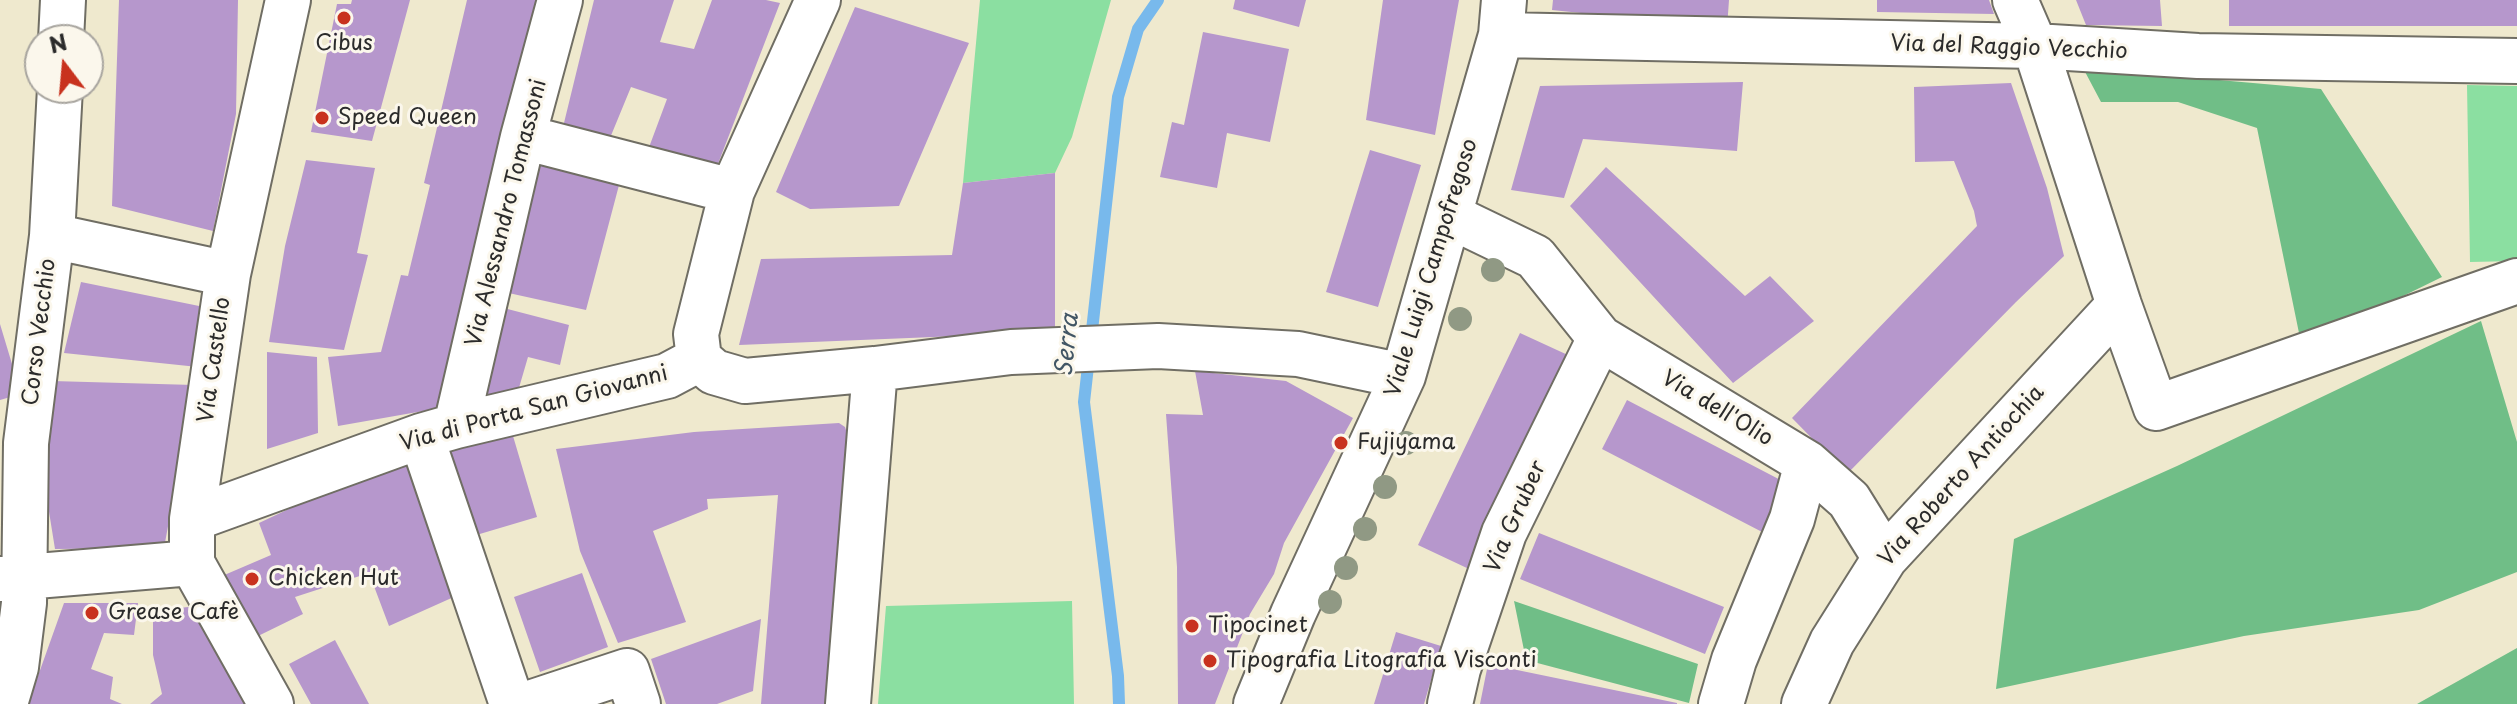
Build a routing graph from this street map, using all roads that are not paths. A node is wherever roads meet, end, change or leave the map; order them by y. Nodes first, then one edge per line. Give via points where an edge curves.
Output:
1 (63, 0) edge
2 (288, 0) edge
3 (560, 0) edge
4 (818, 0) edge
5 (2015, 0) edge
6 (1503, 18) edge
7 (62, 24) edge
8 (2035, 46) junction
9 (2517, 61) edge
10 (59, 104) edge
11 (523, 137) junction
12 (732, 191) junction
13 (1450, 216) junction
14 (52, 236) junction
15 (228, 274) junction
16 (2517, 281) edge
17 (2119, 305) junction
18 (1600, 338) junction
19 (699, 359) junction
20 (875, 369) junction
21 (1403, 376) junction
22 (439, 431) junction
23 (1807, 463) junction
24 (192, 519) junction
25 (1792, 519) junction
26 (0, 539) edge
27 (1885, 558) junction
28 (192, 563) junction
29 (12, 577) edge
30 (5, 704) edge
31 (271, 704) edge
32 (512, 704) edge
33 (527, 704) edge
34 (638, 704) edge
35 (848, 704) edge
36 (1256, 704) edge
37 (1450, 704) edge
38 (1721, 704) edge
39 (1804, 704) edge

1 - 7 street
2 - 15 street, Via Castello
3 - 11 street, Via Alessandro Tomassoni
4 - 12 street
5 - 8 street
6 - 8 street, Via del Raggio Vecchio
6 - 13 street, Viale Luigi Campofregoso
8 - 9 street, Via del Raggio Vecchio via 2198,56
8 - 17 street
10 - 14 street, Corso Vecchio
11 - 12 street
11 - 22 street, Via Alessandro Tomassoni
12 - 19 street via 696,334
13 - 18 street, Via dell'Olio via 1535,257
13 - 21 street, Viale Luigi Campofregoso
14 - 15 street
14 - 29 street, Corso Vecchio
15 - 24 street, Via Castello
16 - 17 street via 2156,408
17 - 27 street, Via Roberto Antiochia
18 - 23 street, Via dell'Olio
18 - 37 street, Via Gruber via 1504,533
19 - 20 street via 714,372 745,381
19 - 22 street, Via di Porta San Giovanni via 667,376
20 - 21 street via 1011,352 1158,346 1298,354
20 - 35 street
21 - 36 street, Viale Luigi Campofregoso
22 - 24 street, Via di Porta San Giovanni
22 - 32 street
23 - 25 street
23 - 27 street, Via dell'Olio via 1849,500
24 - 28 street, Via Castello
25 - 27 street via 1827,519 1853,531
25 - 38 street
26 - 29 street
27 - 39 street, Via Roberto Antiochia via 1832,642
28 - 29 street
28 - 31 street, Via Castello
29 - 30 street, Corso Vecchio via 16,667
33 - 34 street via 627,671

